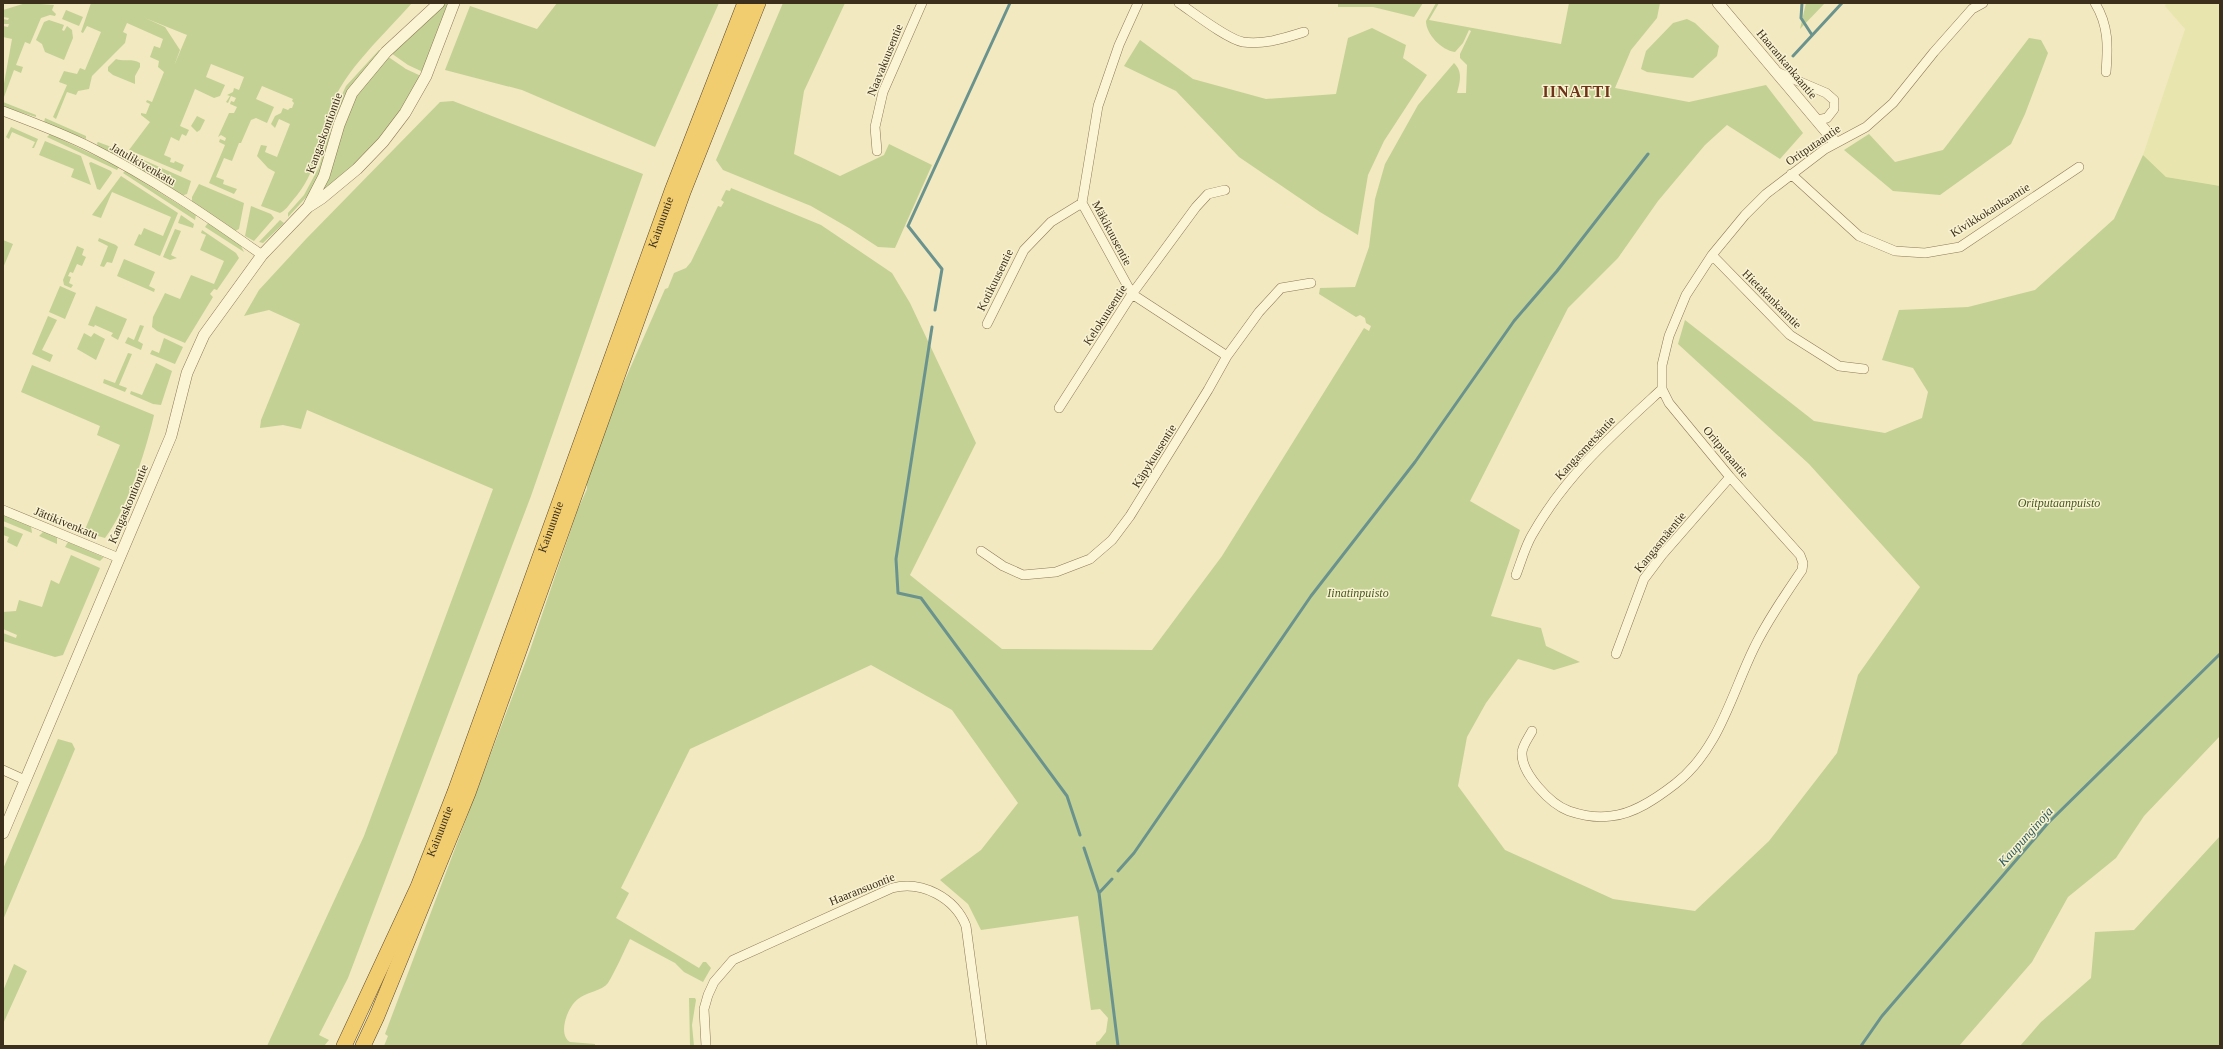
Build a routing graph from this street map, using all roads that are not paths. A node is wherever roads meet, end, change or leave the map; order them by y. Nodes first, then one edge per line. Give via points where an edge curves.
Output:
1 (439, 3) edge
2 (454, 3) edge
3 (745, 3) edge
4 (758, 3) edge
5 (922, 3) edge
6 (1138, 3) edge
7 (1179, 3) edge
8 (1718, 3) edge
9 (1984, 3) edge
10 (2095, 3) edge
11 (1304, 32) dead end
12 (1777, 72) junction
13 (2106, 72) dead end
14 (3, 111) edge
15 (1817, 120) junction
16 (1835, 142) junction
17 (877, 151) dead end
18 (2079, 167) dead end
19 (1791, 174) junction
20 (1225, 190) dead end
21 (1082, 203) junction
22 (308, 207) junction
23 (262, 255) junction
24 (1712, 255) junction
25 (1311, 283) dead end
26 (1132, 294) junction
27 (987, 324) dead end
28 (1227, 356) junction
29 (1864, 369) dead end
30 (1662, 389) junction
31 (1059, 408) dead end
32 (1730, 477) junction
33 (3, 510) edge
34 (981, 551) dead end
35 (119, 558) junction
36 (1516, 575) dead end
37 (1616, 654) dead end
38 (1532, 731) dead end
39 (3, 770) edge
40 (25, 780) junction
41 (3, 833) edge
42 (344, 1046) edge
43 (363, 1046) edge
44 (706, 1046) edge
45 (982, 1046) edge

1 - 22 street, Kangaskontiontie via 386,52 352,93 324,176
2 - 22 street, Kangaskontiontie via 426,76 406,113 384,142 357,169
3 - 42 highway, Kainuuntie via 672,191 455,792 418,887
4 - 43 highway, Kainuuntie via 683,192 468,793
5 - 17 street, Naavakuusentie via 883,92 875,127
6 - 21 street, Mäkikuusentie via 1119,45 1098,106
7 - 11 street via 1242,42 1279,40
8 - 12 street, Haarankankaantie
9 - 16 street, Oritputaantie via 1972,9 1893,103 1866,127
10 - 13 street via 2102,14 2106,29
12 - 15 street, Haarankankaantie
12 - 15 street via 1826,93 1834,100 1834,109 1827,118
14 - 23 street, Jatulikivenkatu via 53,130 126,166
15 - 16 street, Haarankankaantie
16 - 19 street, Oritputaantie
18 - 19 street, Kivikkokankaantie via 1960,246 1925,253 1895,251 1859,236
19 - 24 street, Oritputaantie via 1745,215
20 - 26 street, Kelokuusentie via 1208,194
21 - 26 street, Mäkikuusentie
21 - 27 street, Kotikuusentie via 1051,222 1024,250
22 - 23 street, Kangaskontiontie
23 - 35 street, Kangaskontiontie via 204,335 187,373 171,436
24 - 29 street, Hietakankaantie via 1790,335 1839,366
24 - 30 street, Oritputaantie via 1686,295 1669,336 1662,365
25 - 28 street, Käpykuusentie via 1281,288 1259,312
26 - 28 street, Mäkikuusentie
26 - 31 street, Kelokuusentie
28 - 34 street, Käpykuusentie via 1130,516 1112,540 1090,559 1056,572 1023,575 1003,566
30 - 32 street, Oritputaantie via 1669,403
30 - 36 street, Kangasmetsäntie via 1600,445 1570,478 1532,536
32 - 37 street, Kangasmäentie via 1644,579
32 - 38 street, Oritputaantie via 1800,555 1803,563 1802,570 1755,646 1721,726 1707,752 1682,779 1641,807 1611,816 1585,815 1568,810 1550,799 1526,773 1522,752
33 - 35 street, Jättikivenkatu
35 - 40 street, Kangaskontiontie
39 - 40 street
40 - 41 street, Kangaskontiontie
44 - 45 street, Haaransuontie via 703,1024 706,1002 714,982 734,960 892,888 910,885 927,888 962,916 966,926

